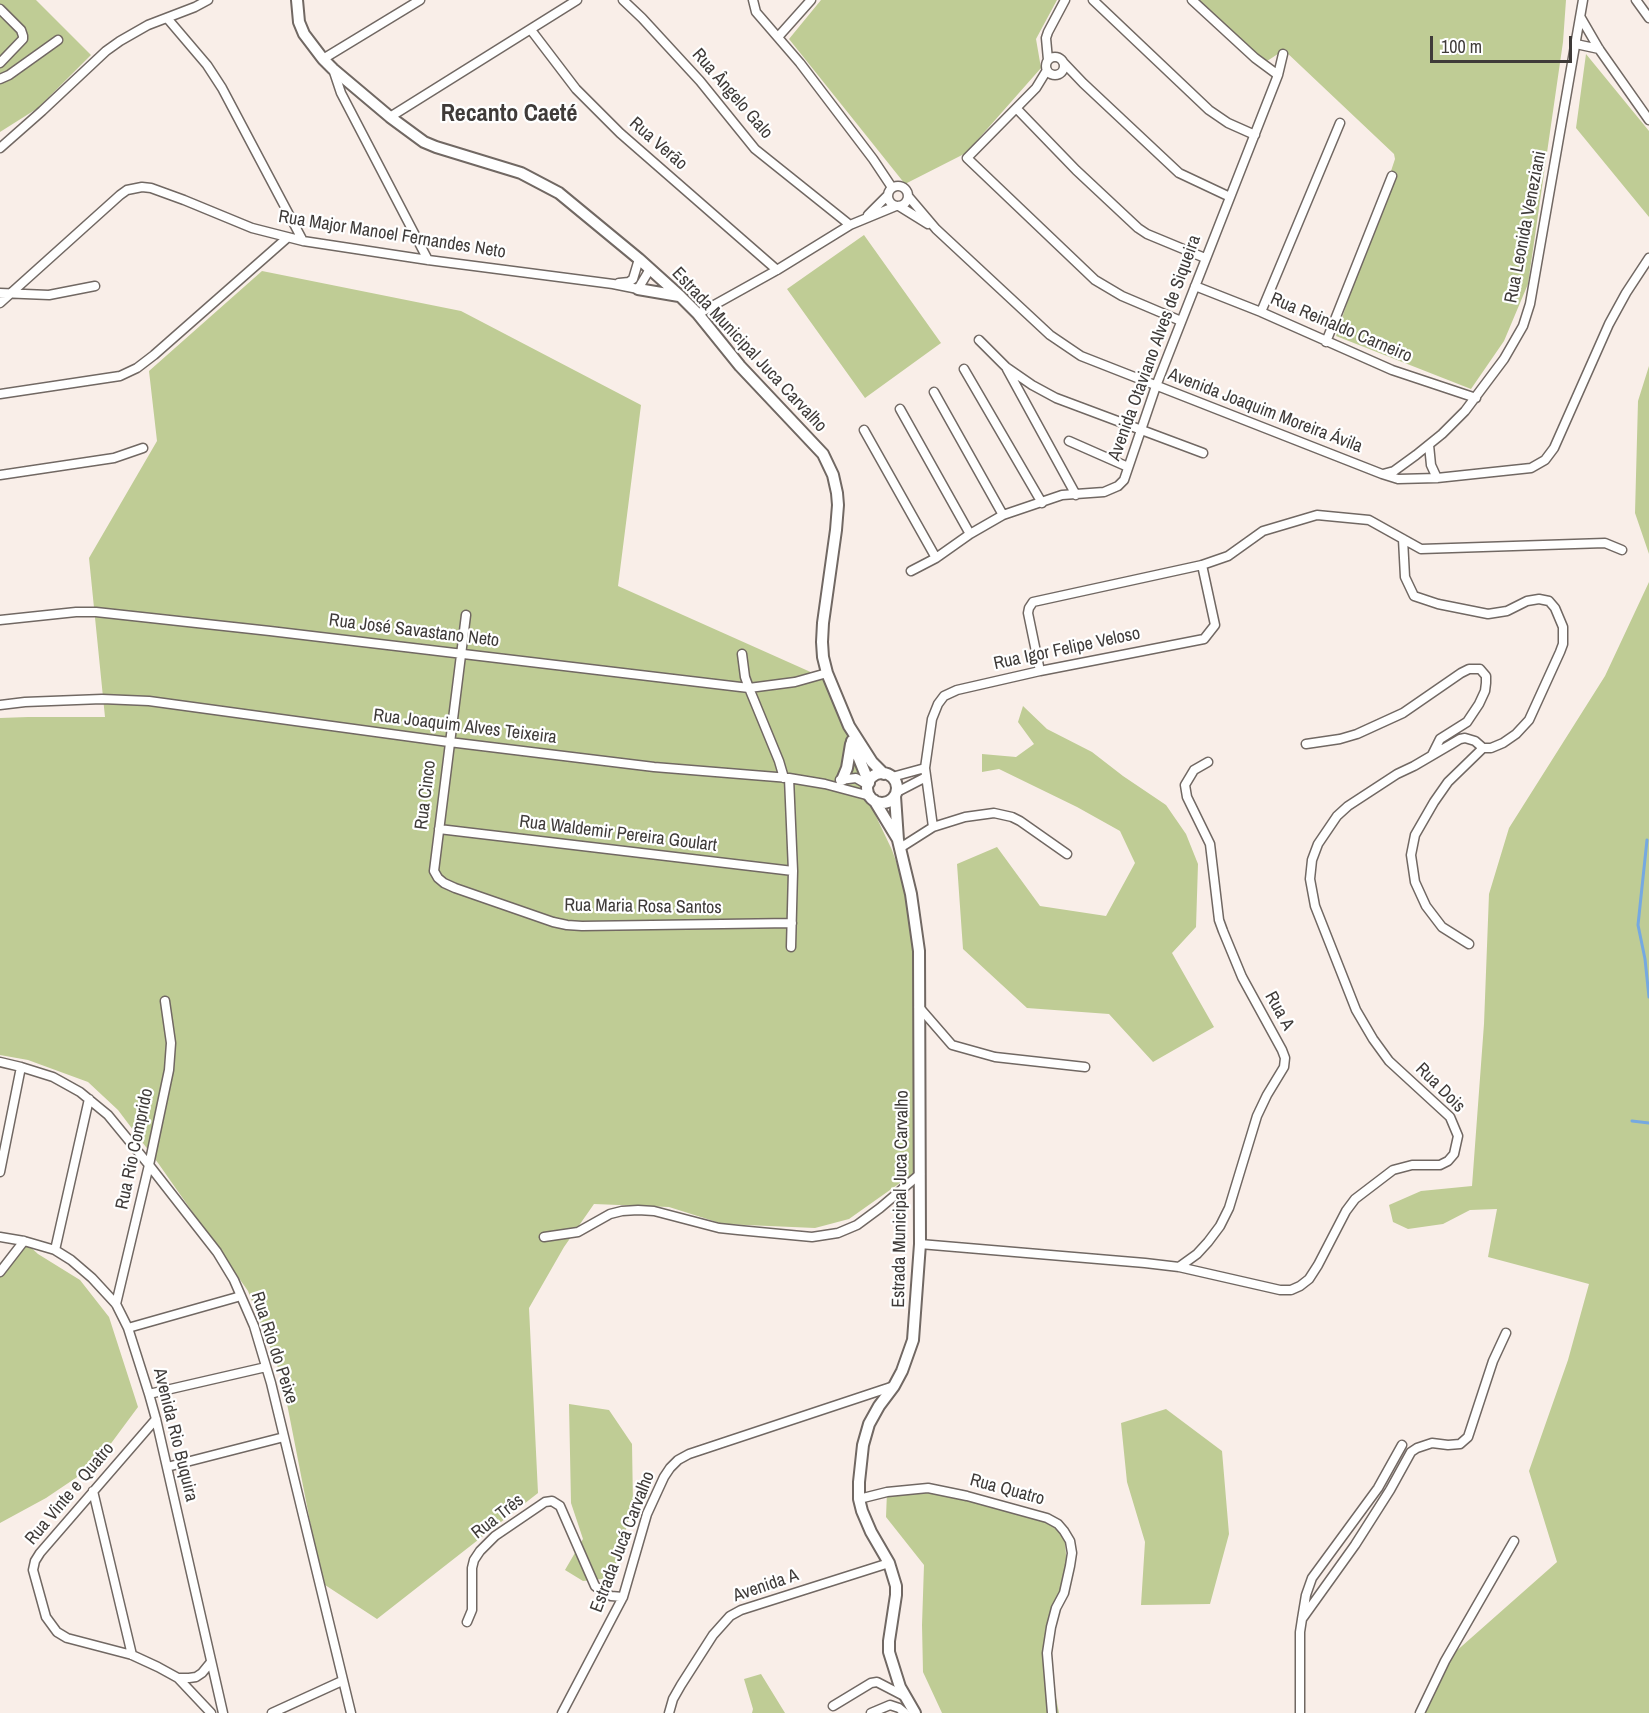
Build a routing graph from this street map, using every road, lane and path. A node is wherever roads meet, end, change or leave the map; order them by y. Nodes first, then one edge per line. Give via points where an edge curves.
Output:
1 (208, 0) edge
2 (297, 0) edge
3 (420, 0) edge
4 (577, 0) edge
5 (623, 0) edge
6 (753, 0) edge
7 (811, 0) edge
8 (1065, 0) edge
9 (1093, 0) edge
10 (1192, 0) edge
11 (1583, 0) edge
12 (1636, 0) edge
13 (0, 9) edge
14 (167, 18) junction
15 (1581, 18) junction
16 (1649, 18) edge
17 (531, 30) junction
18 (778, 38) junction
19 (58, 40) dead end
20 (1576, 44) junction
21 (1599, 49) junction
22 (1283, 54) dead end
23 (323, 58) junction
24 (1063, 62) junction
25 (0, 63) edge
26 (1050, 63) junction
27 (333, 69) junction
28 (1059, 73) junction
29 (1278, 75) junction
30 (0, 79) edge
31 (1083, 83) junction
32 (1036, 88) junction
33 (1017, 109) junction
34 (390, 117) junction
35 (1649, 120) edge
36 (1340, 123) dead end
37 (1255, 135) junction
38 (0, 148) edge
39 (1392, 176) dead end
40 (894, 187) junction
41 (888, 195) junction
42 (908, 196) junction
43 (1230, 197) junction
44 (898, 206) junction
45 (866, 218) junction
46 (850, 225) junction
47 (936, 229) junction
48 (287, 238) junction
49 (303, 242) junction
50 (1205, 258) junction
51 (1649, 258) edge
52 (639, 259) junction
53 (428, 260) junction
54 (650, 269) junction
55 (777, 270) junction
56 (613, 284) junction
57 (95, 286) dead end
58 (1195, 286) junction
59 (638, 289) junction
60 (0, 292) edge
61 (10, 293) junction
62 (680, 296) junction
63 (0, 303) edge
64 (1261, 312) junction
65 (698, 314) junction
66 (1181, 321) junction
67 (979, 339) dead end
68 (1326, 342) junction
69 (1006, 367) junction
70 (964, 369) dead end
71 (1156, 386) junction
72 (934, 392) dead end
73 (0, 394) edge
74 (1476, 398) junction
75 (900, 409) dead end
76 (864, 430) dead end
77 (1141, 430) junction
78 (1069, 441) dead end
79 (1428, 445) junction
80 (143, 448) dead end
81 (1203, 453) dead end
82 (1128, 467) junction
83 (1382, 474) junction
84 (0, 475) edge
85 (1437, 478) junction
86 (1076, 495) junction
87 (1042, 503) junction
88 (1003, 515) junction
89 (970, 534) junction
90 (1403, 539) junction
91 (1622, 550) dead end
92 (936, 558) junction
93 (1202, 565) junction
94 (911, 571) dead end
95 (466, 615) dead end
96 (0, 620) edge
97 (461, 653) junction
98 (742, 654) dead end
99 (1041, 671) junction
100 (827, 673) junction
101 (748, 688) junction
102 (0, 705) edge
103 (850, 732) junction
104 (449, 742) junction
105 (1305, 744) dead end
106 (1483, 748) junction
107 (1432, 756) junction
108 (1208, 762) dead end
109 (925, 772) junction
110 (888, 776) junction
111 (786, 778) junction
112 (842, 780) junction
113 (825, 784) junction
114 (870, 791) junction
115 (896, 794) junction
116 (933, 827) junction
117 (439, 829) junction
118 (899, 844) junction
119 (1067, 854) dead end
120 (434, 871) joint
121 (792, 871) junction
122 (792, 923) junction
123 (1469, 944) dead end
124 (791, 947) dead end
125 (165, 1000) dead end
126 (919, 1007) junction
127 (0, 1062) edge
128 (21, 1067) junction
129 (1085, 1067) dead end
130 (89, 1099) junction
131 (149, 1164) junction
132 (0, 1172) edge
133 (920, 1174) junction
134 (0, 1237) edge
135 (544, 1238) dead end
136 (24, 1241) junction
137 (921, 1244) junction
138 (55, 1250) junction
139 (1179, 1267) junction
140 (0, 1272) edge
141 (241, 1296) junction
142 (116, 1304) junction
143 (128, 1328) junction
144 (1506, 1333) dead end
145 (266, 1367) junction
146 (894, 1386) junction
147 (149, 1394) junction
148 (156, 1419) junction
149 (284, 1437) junction
150 (1402, 1444) dead end
151 (167, 1467) junction
152 (93, 1491) junction
153 (860, 1499) junction
154 (1514, 1541) dead end
155 (889, 1563) junction
156 (623, 1597) junction
157 (1302, 1619) junction
158 (467, 1623) dead end
159 (132, 1655) junction
160 (211, 1662) junction
161 (177, 1678) junction
162 (342, 1681) junction
163 (905, 1696) junction
164 (833, 1706) dead end
165 (212, 1713) edge
166 (223, 1713) edge
167 (272, 1713) edge
168 (351, 1713) edge
169 (562, 1713) edge
170 (669, 1713) edge
171 (871, 1713) edge
172 (905, 1713) edge
173 (915, 1713) edge
174 (1053, 1713) edge
175 (1300, 1713) edge
176 (1420, 1713) edge

1 - 14 street
2 - 23 street, Estrada Municipal Juca Carvalho via 301,28
3 - 23 street
4 - 17 street
5 - 46 street, Rua Ângelo Galo via 700,81 755,149
6 - 18 street via 756,12
7 - 18 street
8 - 26 street via 1046,38
9 - 37 street via 1209,110
10 - 29 street
11 - 15 street, Rua Leonida Veneziani
12 - 16 street
13 - 25 street via 23,36
14 - 38 street via 106,51
14 - 49 street via 222,88
15 - 20 street, Rua Leonida Veneziani
15 - 21 street
17 - 34 street
17 - 55 street, Rua Verão via 576,89 620,133
18 - 40 street
19 - 30 street
20 - 21 street
20 - 74 street, Rua Leonida Veneziani via 1530,303 1523,326
21 - 35 street
22 - 29 street, Avenida Otaviano Alves de Siqueira
23 - 27 street, Estrada Municipal Juca Carvalho
24 - 26 street via 1058,58
24 - 28 street via 1064,69
24 - 31 street
26 - 28 street via 1052,74
26 - 32 street
27 - 34 street, Estrada Municipal Juca Carvalho
27 - 53 street via 341,93
28 - 31 street
28 - 32 street
29 - 37 street, Avenida Otaviano Alves de Siqueira
31 - 43 street via 1179,173
32 - 33 street
33 - 50 street via 1138,228
33 - 66 street via 967,158 1095,280
34 - 52 street, Estrada Municipal Juca Carvalho via 430,144 521,173 548,186
36 - 64 street
37 - 43 street, Avenida Otaviano Alves de Siqueira
39 - 68 street
40 - 41 street
40 - 42 street via 901,186
41 - 44 street via 890,202
41 - 45 street
42 - 44 street
42 - 47 street, Avenida Joaquim Moreira Ávila
43 - 50 street, Avenida Otaviano Alves de Siqueira
44 - 45 street
44 - 47 street, Avenida Joaquim Moreira Ávila
45 - 46 street
46 - 55 street
47 - 71 street, Avenida Joaquim Moreira Ávila via 1050,335 1081,356
48 - 49 street, Rua Major Manoel Fernandes Neto
48 - 61 street, Rua Major Manoel Fernandes Neto via 151,188 134,188 120,195
48 - 73 street via 137,368 120,376
49 - 53 street, Rua Major Manoel Fernandes Neto
50 - 58 street, Avenida Otaviano Alves de Siqueira
51 - 85 street, Avenida Joaquim Moreira Ávila via 1610,324 1545,460 1531,468
52 - 54 street, Estrada Municipal Juca Carvalho
52 - 56 street via 633,279
53 - 56 street, Rua Major Manoel Fernandes Neto
54 - 59 street
54 - 62 street, Estrada Municipal Juca Carvalho
55 - 65 street
56 - 59 street, Rua Major Manoel Fernandes Neto
57 - 61 street via 49,295
58 - 64 street, Rua Reinaldo Carneiro
58 - 66 street, Avenida Otaviano Alves de Siqueira
59 - 62 street
60 - 61 street
61 - 63 street, Rua Major Manoel Fernandes Neto
62 - 65 street, Estrada Municipal Juca Carvalho
64 - 68 street, Rua Reinaldo Carneiro
65 - 100 street, Estrada Municipal Juca Carvalho via 830,467 838,505 822,642
66 - 71 street, Avenida Otaviano Alves de Siqueira
67 - 69 street
68 - 74 street, Rua Reinaldo Carneiro via 1392,370
69 - 77 street via 1056,398
69 - 86 street
70 - 87 street
71 - 77 street, Avenida Otaviano Alves de Siqueira
71 - 83 street, Avenida Joaquim Moreira Ávila
72 - 88 street
74 - 79 street, Rua Leonida Veneziani
75 - 89 street
76 - 92 street
77 - 81 street
77 - 82 street, Avenida Otaviano Alves de Siqueira
78 - 82 street
79 - 83 street, Rua Leonida Veneziani via 1394,471
79 - 85 street
80 - 84 street via 114,458
82 - 86 street, Avenida Otaviano Alves de Siqueira via 1118,486
83 - 85 street, Avenida Joaquim Moreira Ávila via 1398,479
86 - 87 street, Avenida Otaviano Alves de Siqueira via 1062,495
87 - 88 street, Avenida Otaviano Alves de Siqueira
88 - 89 street, Avenida Otaviano Alves de Siqueira
89 - 92 street, Avenida Otaviano Alves de Siqueira
90 - 91 street via 1421,549 1605,543
90 - 93 street via 1369,520 1317,516 1263,531 1228,556
90 - 106 street via 1405,577 1414,596 1488,614 1539,599 1555,608 1563,627 1563,644 1529,720 1503,743
92 - 94 street, Avenida Otaviano Alves de Siqueira
93 - 99 street via 1033,602 1028,613
93 - 99 street, Rua Igor Felipe Veloso via 1215,626 1204,639
95 - 97 street, Rua Cinco
96 - 97 street, Rua José Savastano Neto via 76,612
97 - 101 street, Rua José Savastano Neto
97 - 104 street, Rua Cinco
98 - 101 street
99 - 109 street, Rua Igor Felipe Veloso via 944,696 932,719
100 - 101 street, Rua José Savastano Neto
100 - 103 street, Estrada Municipal Juca Carvalho
101 - 111 street
102 - 104 street, Rua Joaquim Alves Teixeira via 102,699 149,701
103 - 110 street
103 - 112 street via 849,761
103 - 114 street
104 - 111 street, Rua Joaquim Alves Teixeira via 654,767
104 - 117 street, Rua Cinco
105 - 107 street via 1357,734 1403,713 1461,673 1480,669 1486,683 1479,704 1467,722 1440,739
106 - 107 street, Rua Dois via 1465,738
106 - 123 street via 1448,782 1412,844 1415,882 1426,906 1442,927
107 - 139 street, Rua Dois via 1378,785 1336,816 1318,844 1310,879 1315,906 1356,1010 1389,1061 1450,1117 1458,1136 1454,1154 1440,1165 1393,1170 1355,1199 1309,1279 1291,1290
108 - 139 street, Rua A via 1194,770 1185,785 1187,797 1210,843 1223,931 1242,977 1285,1058 1284,1067 1257,1116 1220,1226 1197,1254
109 - 110 street
109 - 115 street
109 - 116 street, Rua Igor Felipe Veloso
110 - 114 street via 875,776
110 - 115 street via 896,784
111 - 113 street, Rua Joaquim Alves Teixeira
111 - 121 street
112 - 113 street
112 - 114 street via 855,778
113 - 114 street, Rua Joaquim Alves Teixeira
114 - 115 street via 883,803
114 - 118 street
115 - 118 street
116 - 118 street
116 - 119 street via 964,817 1004,815
117 - 120 street, Rua Cinco
117 - 121 street, Rua Waldemir Pereira Goulart
118 - 126 street, Estrada Municipal Juca Carvalho via 919,951
120 - 122 street, Rua Maria Rosa Santos via 444,883 567,925
121 - 122 street
122 - 124 street
125 - 131 street, Rua Rio Comprido via 171,1053
126 - 129 street via 952,1045 995,1057
126 - 133 street, Estrada Municipal Juca Carvalho
127 - 128 street, Rua Rio do Peixe
128 - 130 street, Rua Rio do Peixe via 53,1077
128 - 132 street
130 - 131 street, Rua Rio do Peixe via 108,1115
130 - 138 street
131 - 141 street, Rua Rio do Peixe via 216,1252
131 - 142 street, Rua Rio Comprido
133 - 135 street via 857,1225 837,1233 812,1237 738,1230 638,1210 610,1214 578,1232
133 - 137 street, Estrada Municipal Juca Carvalho
134 - 136 street, Avenida Rio Buquira
136 - 138 street, Avenida Rio Buquira
136 - 140 street
137 - 139 street, Rua Dois
137 - 146 street, Estrada Municipal Juca Carvalho via 913,1340
138 - 142 street, Avenida Rio Buquira via 92,1278
141 - 143 street
141 - 145 street, Rua Rio do Peixe
142 - 143 street, Avenida Rio Buquira
143 - 147 street, Avenida Rio Buquira
144 - 157 street via 1468,1437 1460,1444 1432,1443 1411,1452 1360,1536
145 - 147 street
145 - 149 street, Rua Rio do Peixe
146 - 153 street, Estrada Municipal Juca Carvalho via 869,1424 863,1445
146 - 156 street, Estrada Jucá Carvalho via 678,1460 664,1477 647,1514
147 - 148 street, Avenida Rio Buquira
148 - 151 street, Avenida Rio Buquira
148 - 152 street, Rua Vinte e Quatro
149 - 151 street
149 - 162 street, Rua Rio do Peixe
150 - 157 street via 1378,1488 1312,1578
151 - 160 street, Avenida Rio Buquira
152 - 159 street
152 - 159 street, Rua Vinte e Quatro via 40,1553 33,1570 46,1617 57,1632
153 - 155 street, Estrada Municipal Juca Carvalho via 871,1532
153 - 174 street, Rua Quatro via 928,1488 1047,1518 1065,1531 1072,1553 1047,1653
154 - 176 street
155 - 163 street, Estrada Municipal Juca Carvalho via 896,1586 890,1653
155 - 170 street, Avenida A via 730,1616 681,1685
156 - 158 street, Rua Três via 611,1596 595,1586 560,1506 545,1502 495,1536 474,1560 472,1610
156 - 169 street, Estrada Jucá Carvalho
157 - 175 street
159 - 161 street, Rua Vinte e Quatro
160 - 161 street via 196,1677
160 - 166 street, Avenida Rio Buquira
161 - 165 street, Rua Vinte e Quatro
162 - 167 street
162 - 168 street, Rua Rio do Peixe
163 - 164 street via 877,1682
163 - 173 street, Estrada Municipal Juca Carvalho
171 - 172 street via 890,1705

